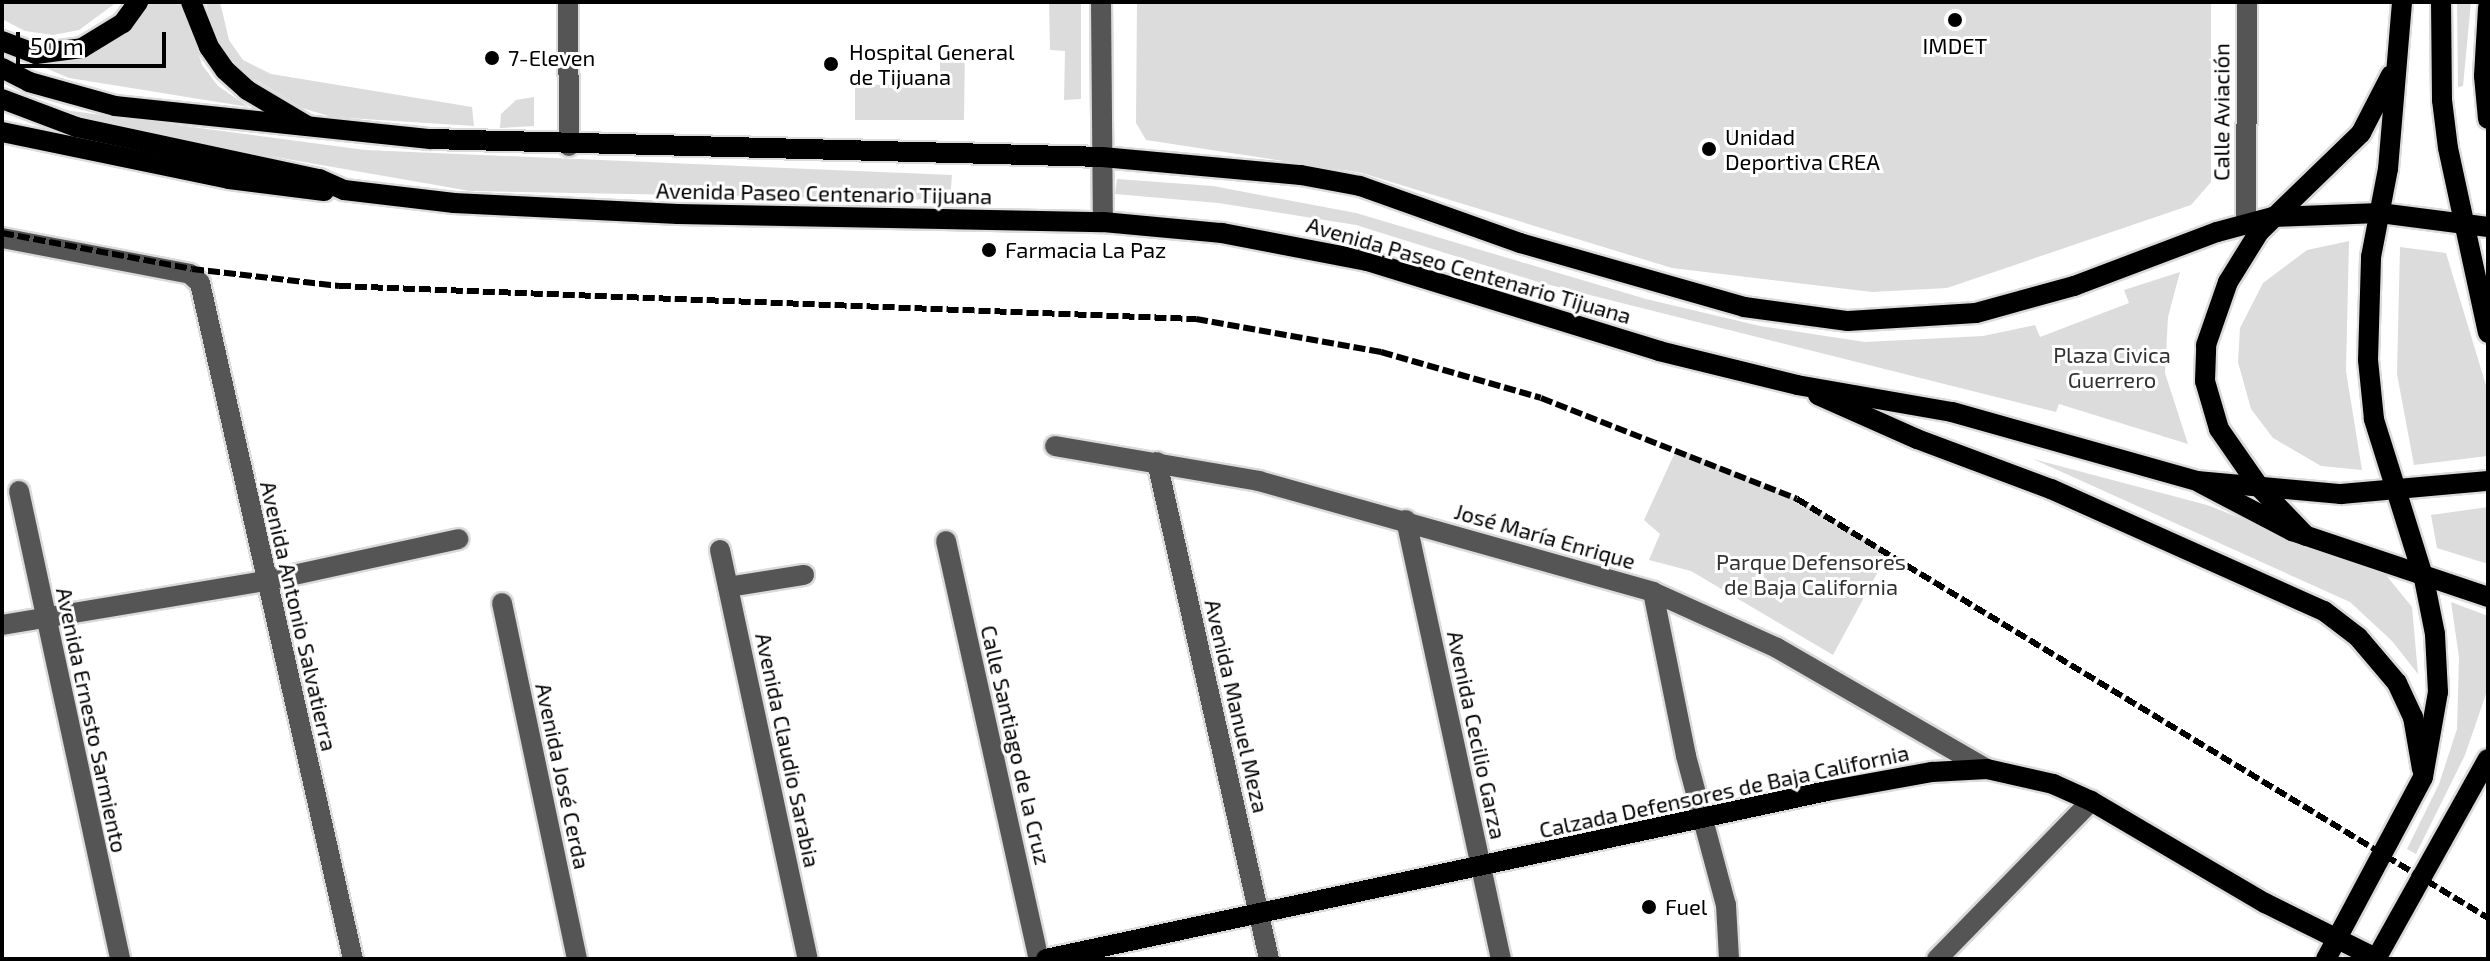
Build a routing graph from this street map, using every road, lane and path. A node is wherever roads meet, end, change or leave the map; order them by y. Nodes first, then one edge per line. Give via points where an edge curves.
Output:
1 (138, 2) edge
2 (191, 2) edge
3 (568, 2) edge
4 (1101, 2) edge
5 (2247, 2) edge
6 (2402, 2) edge
7 (2441, 2) edge
8 (2488, 8) edge
9 (2, 41) edge
10 (2401, 48) junction
11 (2, 68) edge
12 (2, 99) edge
13 (2488, 119) edge
14 (313, 129) junction
15 (2, 132) edge
16 (569, 146) junction
17 (1102, 157) junction
18 (344, 190) junction
19 (2380, 213) junction
20 (2273, 217) junction
21 (2465, 221) junction
22 (1103, 222) junction
23 (2246, 223) junction
24 (2488, 227) edge
25 (2, 238) edge
26 (2488, 333) edge
27 (1797, 385) junction
28 (1055, 446) dead end
29 (1157, 462) junction
30 (2197, 481) junction
31 (2488, 481) edge
32 (2260, 488) junction
33 (19, 491) dead end
34 (2398, 492) junction
35 (1406, 520) junction
36 (2306, 536) junction
37 (458, 539) dead end
38 (946, 541) dead end
39 (720, 550) dead end
40 (804, 575) dead end
41 (2424, 579) junction
42 (266, 581) junction
43 (728, 587) junction
44 (1653, 592) junction
45 (2488, 597) edge
46 (502, 603) dead end
47 (44, 616) junction
48 (2, 625) edge
49 (2485, 768) edge
50 (1987, 769) junction
51 (2423, 777) junction
52 (2091, 801) junction
53 (1705, 817) junction
54 (1481, 866) junction
55 (1259, 913) junction
56 (2337, 938) junction
57 (120, 959) edge
58 (353, 959) edge
59 (577, 959) edge
60 (808, 959) edge
61 (1039, 959) edge
62 (1046, 959) edge
63 (1269, 959) edge
64 (1501, 959) edge
65 (1729, 959) edge
66 (1937, 959) edge
67 (2326, 959) edge
68 (2377, 959) edge

1 - 9 main road via 123,23 82,48 36,54
2 - 14 main road via 209,47 225,70 247,90
3 - 16 street
4 - 17 street
5 - 23 street, Calle Aviación
6 - 10 main road
7 - 21 main road via 2442,100
8 - 13 main road
10 - 19 main road
10 - 20 main road via 2361,133
11 - 14 main road, Avenida Paseo Centenario Tijuana via 29,82 115,106
12 - 18 main road, Avenida Paseo Centenario Tijuana via 76,127 319,179
14 - 16 main road, Avenida Paseo Centenario Tijuana
15 - 18 main road via 229,179 310,192
16 - 17 main road, Avenida Paseo Centenario Tijuana
17 - 22 street
17 - 23 main road, Avenida Paseo Centenario Tijuana via 1244,167 1360,186 1520,243 1744,307 1848,321 1976,313 2025,301
18 - 22 main road, Avenida Paseo Centenario Tijuana via 568,209
19 - 20 main road, Avenida Paseo Centenario Tijuana
19 - 21 main road, Avenida Paseo Centenario Tijuana
19 - 34 main road via 2371,257 2368,360 2374,419
20 - 23 main road, Avenida Paseo Centenario Tijuana
20 - 32 main road via 2228,282 2204,363 2219,429
21 - 24 main road, Avenida Paseo Centenario Tijuana
21 - 26 main road
22 - 27 main road, Avenida Paseo Centenario Tijuana via 1303,245 1659,351
25 - 42 street, Avenida Antonio Salvatierra via 190,274 200,283
27 - 30 main road, Avenida Paseo Centenario Tijuana via 1952,412
27 - 51 main road via 2324,611 2358,637 2397,683 2413,717
28 - 29 street, José María Enrique
29 - 35 street, José María Enrique via 1259,481
29 - 55 street, Avenida Manuel Meza
30 - 32 main road, Avenida Paseo Centenario Tijuana
30 - 36 main road
31 - 34 main road, Avenida Paseo Centenario Tijuana
32 - 34 main road, Avenida Paseo Centenario Tijuana
32 - 36 main road
33 - 47 street, Avenida Ernesto Sarmiento
34 - 41 main road
35 - 44 street, José María Enrique
35 - 54 street, Avenida Cecilio Garza
36 - 41 main road
37 - 42 street
38 - 61 street, Calle Santiago de la Cruz
39 - 43 street, Avenida Claudio Sarabia
40 - 43 street
41 - 45 main road
41 - 51 main road via 2435,634 2438,692
42 - 47 street
42 - 58 street, Avenida Antonio Salvatierra
43 - 60 street, Avenida Claudio Sarabia
44 - 50 street, José María Enrique via 1777,648
44 - 53 street via 1686,756
46 - 59 street, Avenida José Cerda
47 - 48 street
47 - 57 street, Avenida Ernesto Sarmiento
49 - 68 main road
50 - 52 main road, Calzada Defensores de Baja California via 2053,784
50 - 53 main road, Calzada Defensores de Baja California via 1932,772
51 - 56 main road
52 - 56 main road, Calzada Defensores de Baja California via 2265,903
52 - 66 street
53 - 54 main road, Calzada Defensores de Baja California
53 - 65 street via 1726,905
54 - 55 main road, Calzada Defensores de Baja California
54 - 64 street, Avenida Cecilio Garza
55 - 62 main road, Calzada Defensores de Baja California
55 - 63 street, Avenida Manuel Meza
56 - 67 main road
56 - 68 main road, Calzada Defensores de Baja California

